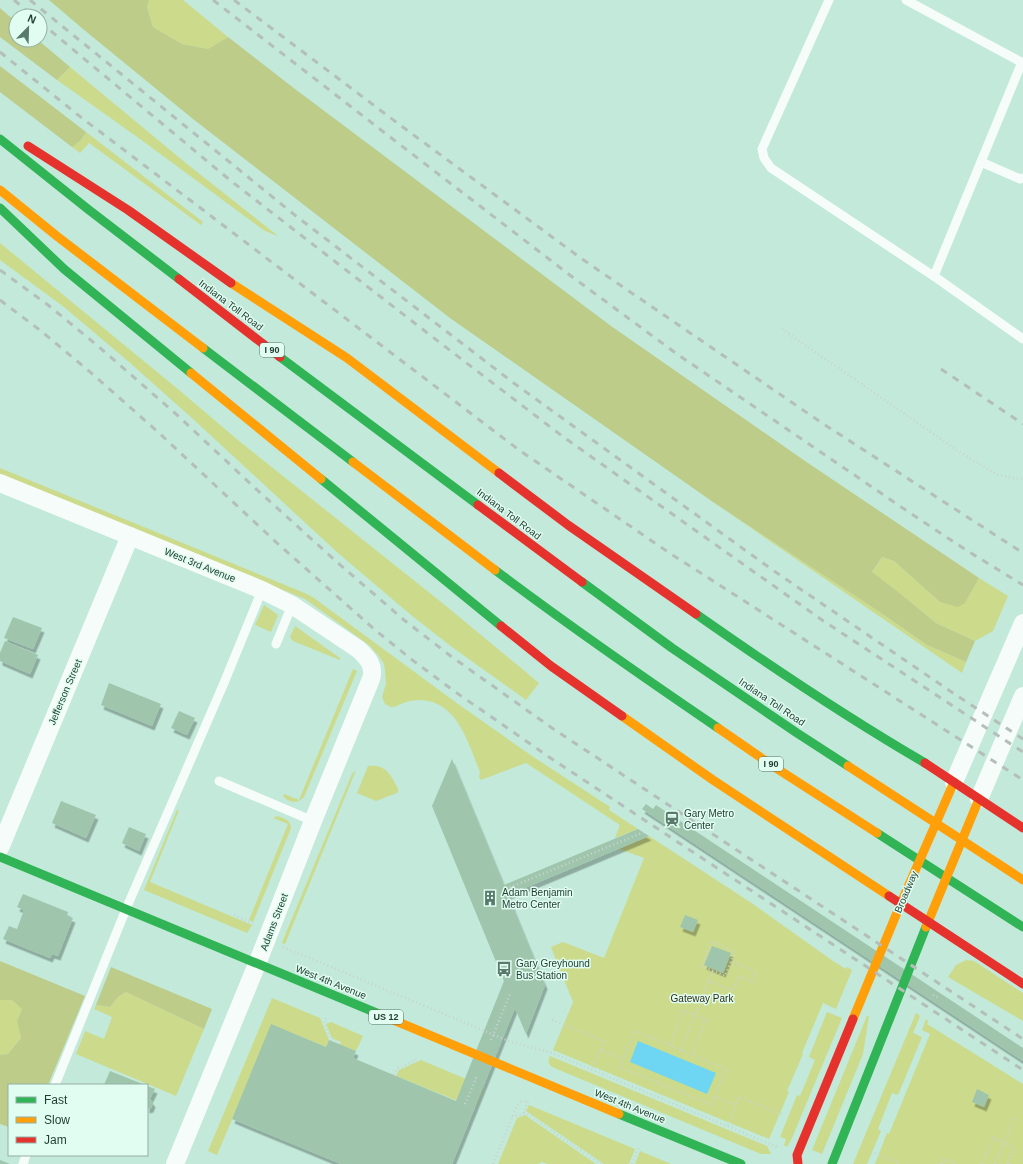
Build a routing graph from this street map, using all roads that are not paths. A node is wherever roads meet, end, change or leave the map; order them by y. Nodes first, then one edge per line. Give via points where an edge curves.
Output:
1 (829, 0) edge
2 (906, 0) edge
3 (1022, 63) edge
4 (0, 139) edge
5 (19, 141) dead end
6 (981, 162) junction
7 (1023, 178) edge
8 (0, 190) edge
9 (0, 208) edge
10 (934, 276) junction
11 (1023, 339) edge
12 (0, 483) edge
13 (130, 536) junction
14 (262, 590) junction
15 (292, 605) junction
16 (1023, 623) edge
17 (276, 644) dead end
18 (371, 679) joint
19 (1023, 696) edge
20 (219, 781) dead end
21 (954, 782) junction
22 (979, 799) junction
23 (313, 821) junction
24 (1023, 828) edge
25 (0, 848) edge
26 (0, 857) edge
27 (1023, 880) edge
28 (901, 903) junction
29 (126, 910) junction
30 (928, 922) junction
31 (1023, 927) edge
32 (257, 964) junction
33 (1023, 984) edge
34 (55, 1084) edge
35 (175, 1164) edge
36 (741, 1164) edge
37 (798, 1164) edge
38 (832, 1164) edge

1 - 10 lane via 762,148 764,158 771,168
2 - 3 lane
3 - 6 lane
4 - 27 main road, Indiana Toll Road / I 90 via 320,387 672,648
5 - 21 main road via 128,210 245,292 347,358 568,525 746,650
6 - 7 lane via 1020,179
6 - 10 lane
8 - 31 main road, I 90 via 524,592 776,768
9 - 28 main road via 64,269 551,666 713,780
10 - 11 lane
12 - 13 street, West 3rd Avenue
13 - 14 street, West 3rd Avenue
13 - 25 street, Jefferson Street
14 - 15 street, West 3rd Avenue
14 - 29 lane
15 - 17 lane
15 - 18 street, West 3rd Avenue via 366,656 373,669
16 - 21 street, Broadway
18 - 23 street, Adams Street
19 - 22 street
20 - 23 lane
21 - 22 main road
21 - 28 main road, Broadway
22 - 24 main road
22 - 30 main road
23 - 32 street, Adams Street
26 - 29 main road, West 4th Avenue / US 12
28 - 30 main road
28 - 37 main road, Broadway via 797,1155
29 - 32 main road, West 4th Avenue / US 12
29 - 34 lane
30 - 33 main road
30 - 38 main road
32 - 35 street, Adams Street
32 - 36 main road, West 4th Avenue / US 12

